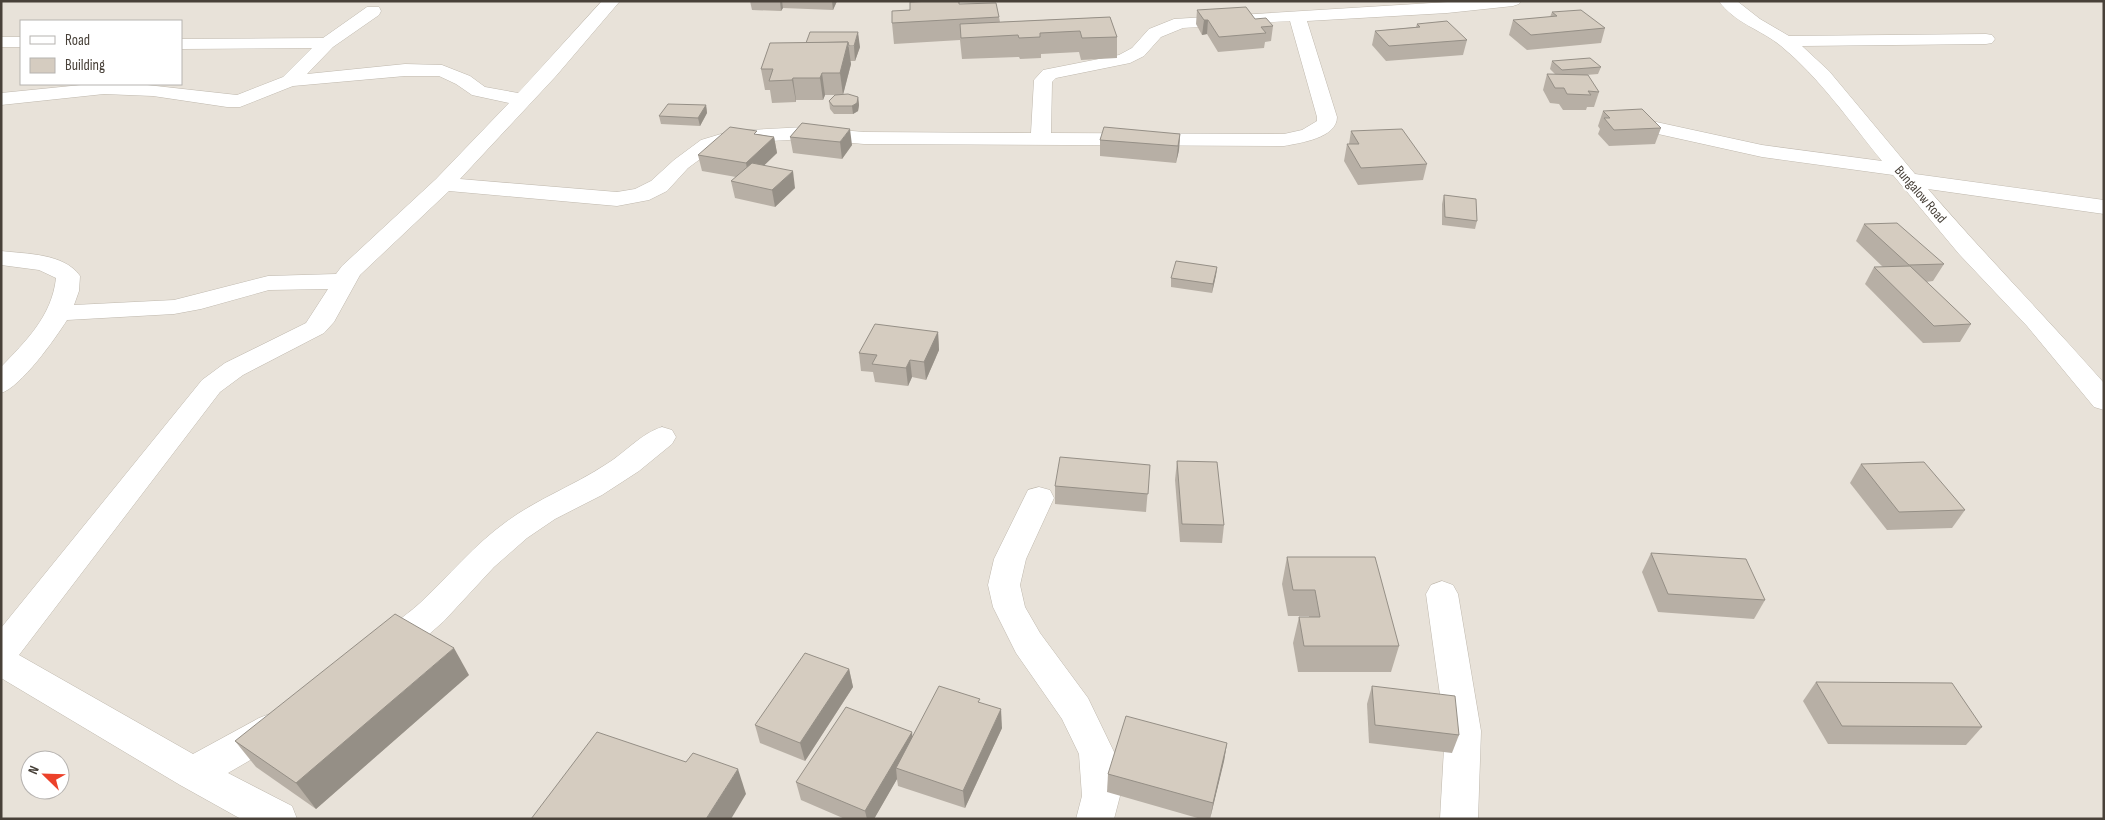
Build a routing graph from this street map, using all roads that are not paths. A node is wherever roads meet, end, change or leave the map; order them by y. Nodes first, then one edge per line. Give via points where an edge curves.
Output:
1 (612, 1) edge
2 (1424, 1) edge
3 (1513, 1) edge
4 (1727, 1) edge
5 (1447, 8) junction
6 (373, 11) dead end
7 (1297, 16) junction
8 (1986, 39) dead end
9 (1786, 41) junction
10 (1, 42) edge
11 (20, 42) edge
12 (327, 43) junction
13 (182, 44) edge
14 (290, 81) junction
15 (1, 99) edge
16 (523, 100) junction
17 (1648, 126) edge
18 (1041, 139) junction
19 (1905, 175) junction
20 (444, 184) junction
21 (2104, 207) edge
22 (1, 258) edge
23 (343, 281) junction
24 (60, 313) junction
25 (1, 384) edge
26 (2104, 401) edge
27 (662, 437) dead end
28 (1039, 498) dead end
29 (1442, 594) dead end
30 (1, 653) edge
31 (1, 661) edge
32 (367, 665) edge
33 (299, 712) edge
34 (192, 774) junction
35 (278, 819) edge
36 (1095, 819) edge
37 (1459, 819) edge

1 - 16 street
2 - 5 street
3 - 5 street
4 - 9 street, Bungalow Road via 1754,23
5 - 7 street
6 - 12 street
7 - 18 street via 1180,23 1155,33 1138,52 1124,59 1050,74 1043,80
7 - 18 street via 1327,117 1327,124 1308,135 1284,140
8 - 9 street
9 - 19 street, Bungalow Road via 1822,75
10 - 11 street
12 - 13 street
12 - 14 street
14 - 15 street via 249,98 227,102 153,90 104,88
14 - 16 street via 405,70 442,71 479,91
16 - 20 street
17 - 19 street via 1762,151
18 - 20 street via 864,138 806,133 731,137 708,144 659,186 641,195 618,199
19 - 21 street
19 - 26 street, Bungalow Road
20 - 23 street via 360,260
22 - 24 street via 45,264 68,276 66,298
23 - 24 street via 268,283 174,307
23 - 30 street via 316,328 234,370 211,386
24 - 25 street
27 - 32 street via 592,488 544,511 516,530 432,612
28 - 36 street via 1010,559 1004,585 1009,608 1028,643 1075,709 1097,754 1101,796
29 - 37 street via 1463,731
31 - 34 street
33 - 34 street
34 - 35 street

